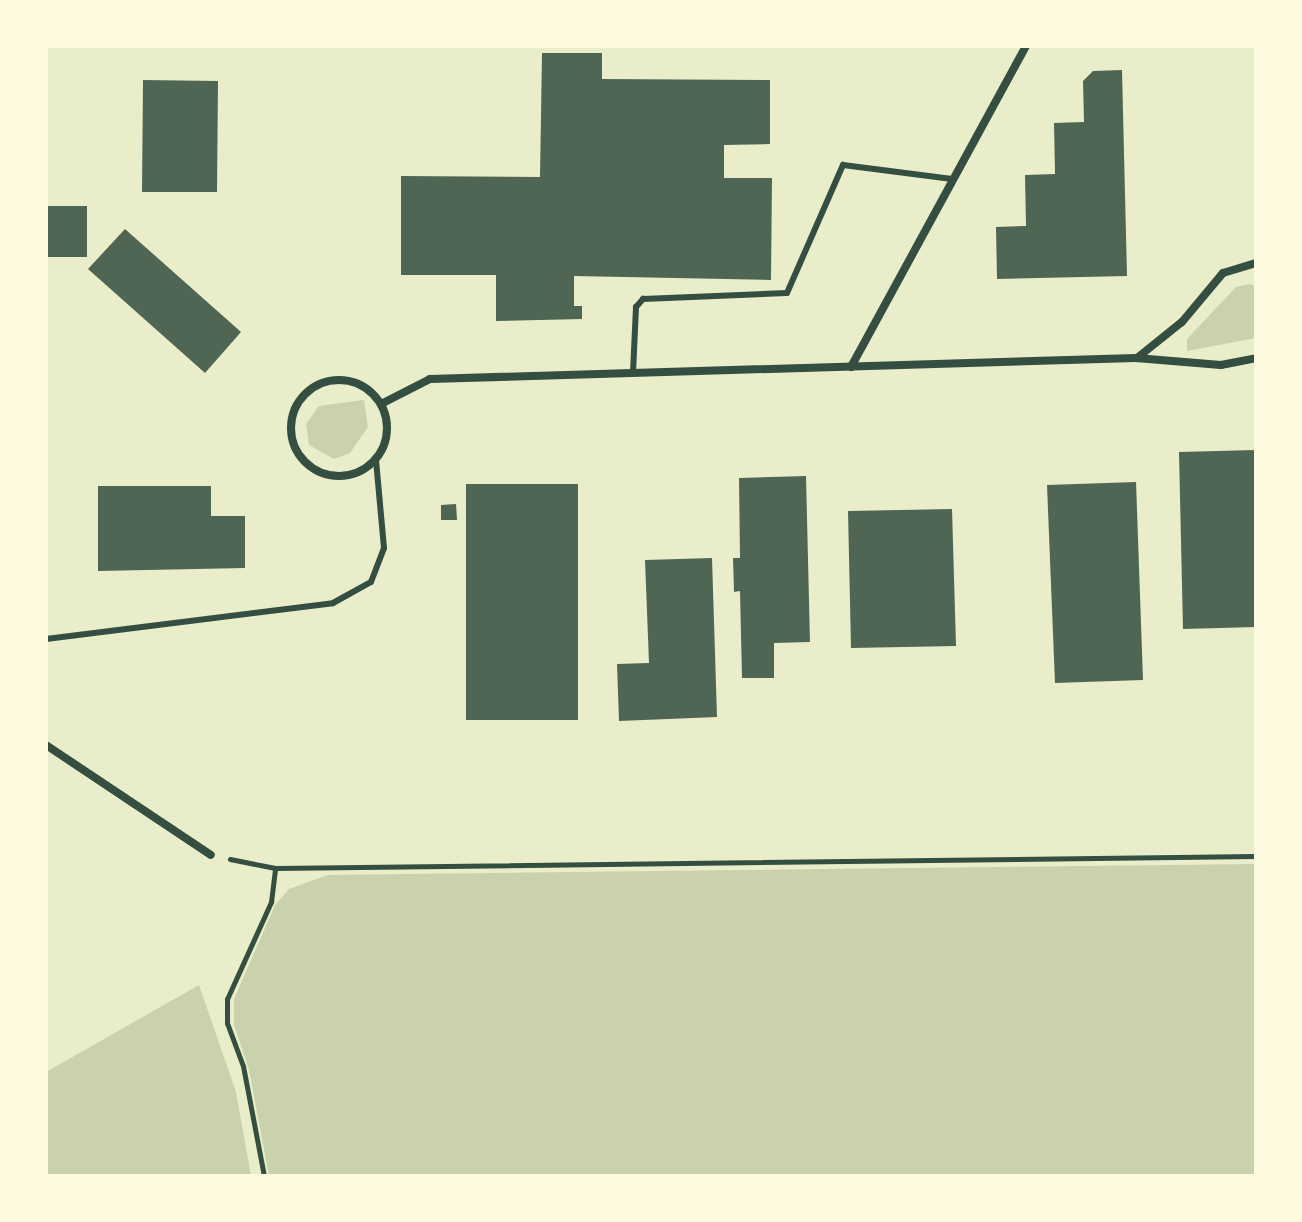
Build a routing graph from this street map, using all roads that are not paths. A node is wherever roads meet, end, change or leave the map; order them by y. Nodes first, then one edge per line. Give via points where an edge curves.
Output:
1 (1026, 46) edge
2 (952, 179) junction
3 (1256, 263) edge
4 (1136, 358) junction
5 (1256, 358) edge
6 (851, 367) junction
7 (633, 373) junction
8 (381, 404) junction
9 (376, 460) junction
10 (46, 639) edge
11 (46, 745) edge
12 (211, 855) road end

1 - 2 street
2 - 6 street
2 - 7 lane via 843,165 787,293 643,299 636,307
3 - 4 street via 1223,273 1182,322
4 - 5 street via 1221,365
4 - 6 street
6 - 7 street
7 - 8 street via 430,379
8 - 9 street via 387,439
8 - 9 street via 356,382 321,382 297,403 290,424 292,441 312,469 346,476
9 - 10 lane via 384,548 371,582 333,603
11 - 12 street

